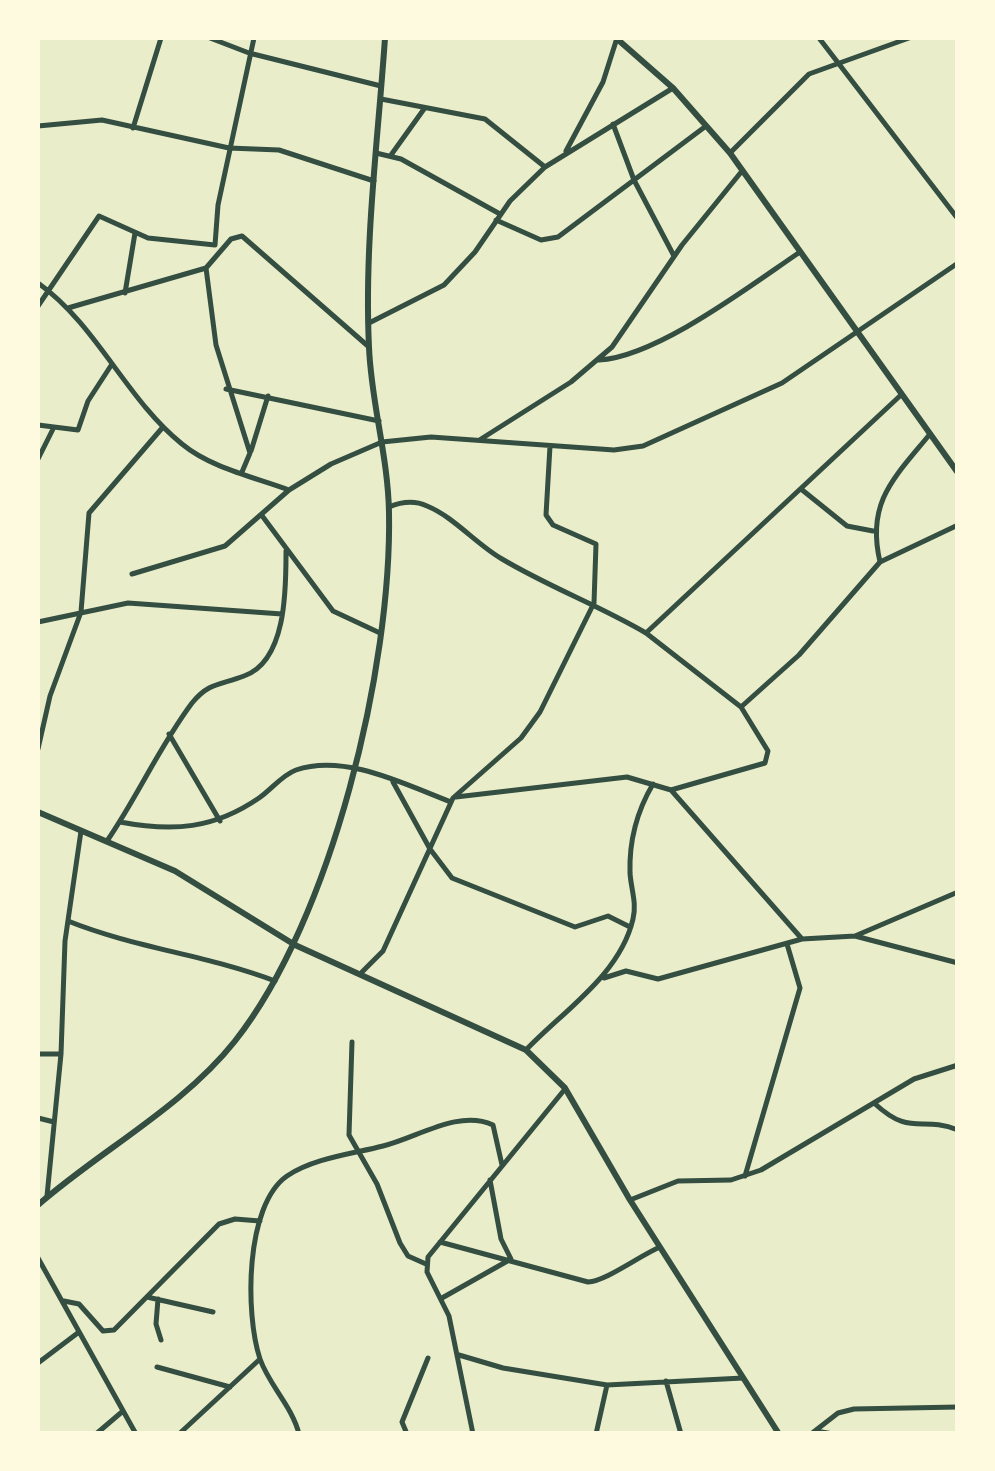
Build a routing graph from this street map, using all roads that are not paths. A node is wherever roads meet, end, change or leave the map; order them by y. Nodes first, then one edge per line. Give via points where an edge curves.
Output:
1 (161, 38) edge
2 (210, 38) edge
3 (254, 38) edge
4 (384, 38) edge
5 (617, 38) edge
6 (819, 38) edge
7 (909, 38) edge
8 (249, 52) junction
9 (840, 66) junction
10 (958, 78) edge
11 (381, 86) junction
12 (673, 88) junction
13 (381, 99) junction
14 (424, 109) junction
15 (613, 124) junction
16 (38, 126) edge
17 (706, 126) junction
18 (958, 126) edge
19 (133, 128) junction
20 (230, 148) junction
21 (565, 153) junction
22 (730, 153) junction
23 (376, 154) junction
24 (391, 155) junction
25 (545, 167) junction
26 (742, 170) junction
27 (634, 180) junction
28 (374, 181) junction
29 (498, 217) junction
30 (958, 219) edge
31 (135, 234) junction
32 (215, 245) junction
33 (800, 252) junction
34 (215, 255) junction
35 (674, 256) junction
36 (958, 264) edge
37 (206, 268) junction
38 (38, 283) edge
39 (49, 291) junction
40 (125, 293) junction
41 (38, 306) edge
42 (68, 308) junction
43 (368, 322) junction
44 (859, 334) junction
45 (368, 347) junction
46 (599, 360) junction
47 (112, 364) junction
48 (226, 389) junction
49 (902, 394) junction
50 (268, 396) junction
51 (379, 422) junction
52 (38, 425) edge
53 (54, 427) junction
54 (163, 427) junction
55 (930, 434) junction
56 (478, 440) junction
57 (382, 442) junction
58 (550, 446) junction
59 (250, 454) junction
60 (38, 459) edge
61 (242, 472) junction
62 (958, 473) edge
63 (801, 489) junction
64 (289, 490) junction
65 (389, 506) junction
66 (263, 516) junction
67 (958, 525) edge
68 (873, 531) junction
69 (286, 551) junction
70 (880, 562) junction
71 (132, 574) dead end
72 (594, 603) junction
73 (80, 612) junction
74 (282, 614) junction
75 (38, 622) edge
76 (646, 633) junction
77 (382, 634) junction
78 (741, 707) junction
79 (169, 734) junction
80 (38, 749) edge
81 (352, 767) junction
82 (393, 781) junction
83 (654, 783) junction
84 (671, 790) junction
85 (452, 800) junction
86 (38, 812) edge
87 (220, 821) junction
88 (120, 822) junction
89 (81, 831) junction
90 (107, 842) junction
91 (430, 849) junction
92 (958, 892) edge
93 (68, 920) junction
94 (630, 927) junction
95 (855, 936) junction
96 (802, 939) junction
97 (788, 944) junction
98 (295, 945) junction
99 (958, 963) edge
100 (362, 972) junction
101 (275, 980) junction
102 (600, 980) junction
103 (352, 1042) dead end
104 (526, 1050) junction
105 (38, 1054) edge
106 (61, 1054) junction
107 (958, 1064) edge
108 (565, 1088) junction
109 (874, 1104) junction
110 (38, 1118) edge
111 (55, 1122) junction
112 (958, 1130) edge
113 (358, 1152) junction
114 (502, 1165) junction
115 (745, 1176) junction
116 (490, 1180) junction
117 (47, 1196) junction
118 (630, 1200) junction
119 (38, 1205) edge
120 (260, 1221) junction
121 (440, 1242) junction
122 (660, 1247) junction
123 (38, 1258) edge
124 (511, 1259) junction
125 (426, 1264) junction
126 (146, 1297) junction
127 (442, 1298) junction
128 (158, 1299) junction
129 (64, 1301) junction
130 (213, 1312) dead end
131 (80, 1331) junction
132 (160, 1340) dead end
133 (457, 1354) junction
134 (428, 1358) dead end
135 (260, 1359) junction
136 (38, 1363) edge
137 (157, 1367) dead end
138 (743, 1378) junction
139 (666, 1381) junction
140 (608, 1385) junction
141 (230, 1388) junction
142 (958, 1407) edge
143 (123, 1411) junction
144 (814, 1432) edge
145 (298, 1433) edge
146 (96, 1434) edge
147 (136, 1434) edge
148 (179, 1434) edge
149 (407, 1434) edge
150 (473, 1434) edge
151 (596, 1434) edge
152 (681, 1434) edge
153 (779, 1434) edge
154 (833, 1434) edge

1 - 19 street
2 - 8 street
3 - 8 street
4 - 11 street
5 - 12 street
5 - 21 street via 603,82
6 - 9 street
7 - 9 street
8 - 11 street
8 - 20 street
9 - 22 street via 798,82
9 - 30 street
10 - 18 street
11 - 13 street
12 - 15 street
12 - 17 street
13 - 14 street
13 - 23 street
14 - 24 street
14 - 25 street via 485,119
15 - 21 street
15 - 27 street
16 - 19 street via 102,120
17 - 22 street
17 - 27 street
19 - 20 street
20 - 28 street via 294,153
20 - 32 street
21 - 25 street
22 - 26 street
23 - 24 street
23 - 28 street
24 - 29 street
25 - 29 street
26 - 33 street
26 - 35 street
27 - 29 street via 558,237 541,240
27 - 35 street
28 - 43 street
29 - 43 street via 453,278
31 - 32 street
31 - 39 street via 99,216
31 - 40 street
32 - 34 street
33 - 44 street
33 - 46 street via 711,314 619,358
34 - 37 street
34 - 45 street via 231,238 249,237
35 - 46 street
36 - 44 street
37 - 40 street
37 - 48 street
38 - 39 street
39 - 41 street
39 - 42 street
40 - 42 street
42 - 47 street
43 - 45 street
44 - 49 street
44 - 58 street via 782,383 643,446
45 - 51 street
46 - 56 street
47 - 53 street via 78,430
47 - 54 street
48 - 50 street
48 - 59 street
49 - 55 street
49 - 63 street
50 - 51 street
50 - 59 street
51 - 57 street
52 - 53 street
53 - 60 street
54 - 61 street via 197,455
54 - 73 street via 89,513
55 - 62 street
55 - 68 street via 890,485
56 - 57 street
56 - 58 street
57 - 64 street
57 - 65 street
58 - 72 street via 546,516 596,544
59 - 61 street
61 - 64 street
63 - 68 street via 847,526
63 - 76 street
64 - 66 street
65 - 72 street via 430,508 557,592
65 - 77 street
66 - 69 street
66 - 71 street via 225,546
67 - 70 street
68 - 70 street
69 - 74 street
69 - 77 street via 333,611
70 - 78 street via 800,655
72 - 76 street
72 - 85 street via 532,725
73 - 74 street via 138,603
73 - 75 street
73 - 80 street
74 - 79 street via 263,661 245,676 212,682
76 - 78 street
77 - 81 street
78 - 84 street via 768,759
79 - 87 street
79 - 88 street
81 - 82 street
81 - 87 street via 293,772
81 - 98 street
82 - 85 street
82 - 91 street
83 - 84 street
83 - 85 street via 627,777
83 - 94 street via 633,834
84 - 96 street
85 - 91 street
86 - 89 street
87 - 88 street via 180,828
88 - 90 street
89 - 90 street
89 - 93 street
90 - 98 street via 175,871
91 - 94 street via 460,884 575,928 608,916
91 - 100 street via 382,951
92 - 95 street
93 - 101 street via 113,940 178,950
93 - 106 street
94 - 102 street
95 - 96 street
95 - 99 street
96 - 97 street
97 - 102 street via 658,980 626,971
97 - 115 street via 800,988
98 - 100 street
98 - 101 street
100 - 104 street
101 - 117 street via 222,1057
102 - 104 street
103 - 113 street via 347,1116
104 - 108 street
105 - 106 street
106 - 111 street
107 - 109 street via 914,1079
108 - 114 street
108 - 118 street
109 - 112 street via 908,1126
109 - 115 street
110 - 111 street
111 - 117 street
113 - 114 street via 478,1119 492,1124
113 - 120 street via 289,1175 275,1186
113 - 125 street via 408,1256
114 - 116 street
115 - 118 street via 678,1180
116 - 121 street
116 - 124 street
117 - 119 street
118 - 122 street
120 - 126 street via 219,1224
120 - 135 street via 251,1276
121 - 124 street
121 - 125 street
122 - 124 street via 588,1282
122 - 138 street
123 - 129 street
124 - 127 street
125 - 127 street
126 - 128 street
126 - 129 street via 114,1330 103,1331 80,1304
127 - 133 street
128 - 130 street
128 - 132 street
129 - 131 street
131 - 136 street
131 - 143 street
133 - 140 street
133 - 150 street
134 - 149 street via 402,1422
135 - 141 street
135 - 145 street
137 - 141 street
138 - 139 street
138 - 153 street
139 - 140 street
139 - 152 street
140 - 151 street
141 - 148 street
142 - 144 street via 854,1409 838,1412
143 - 146 street
143 - 147 street
144 - 154 street

